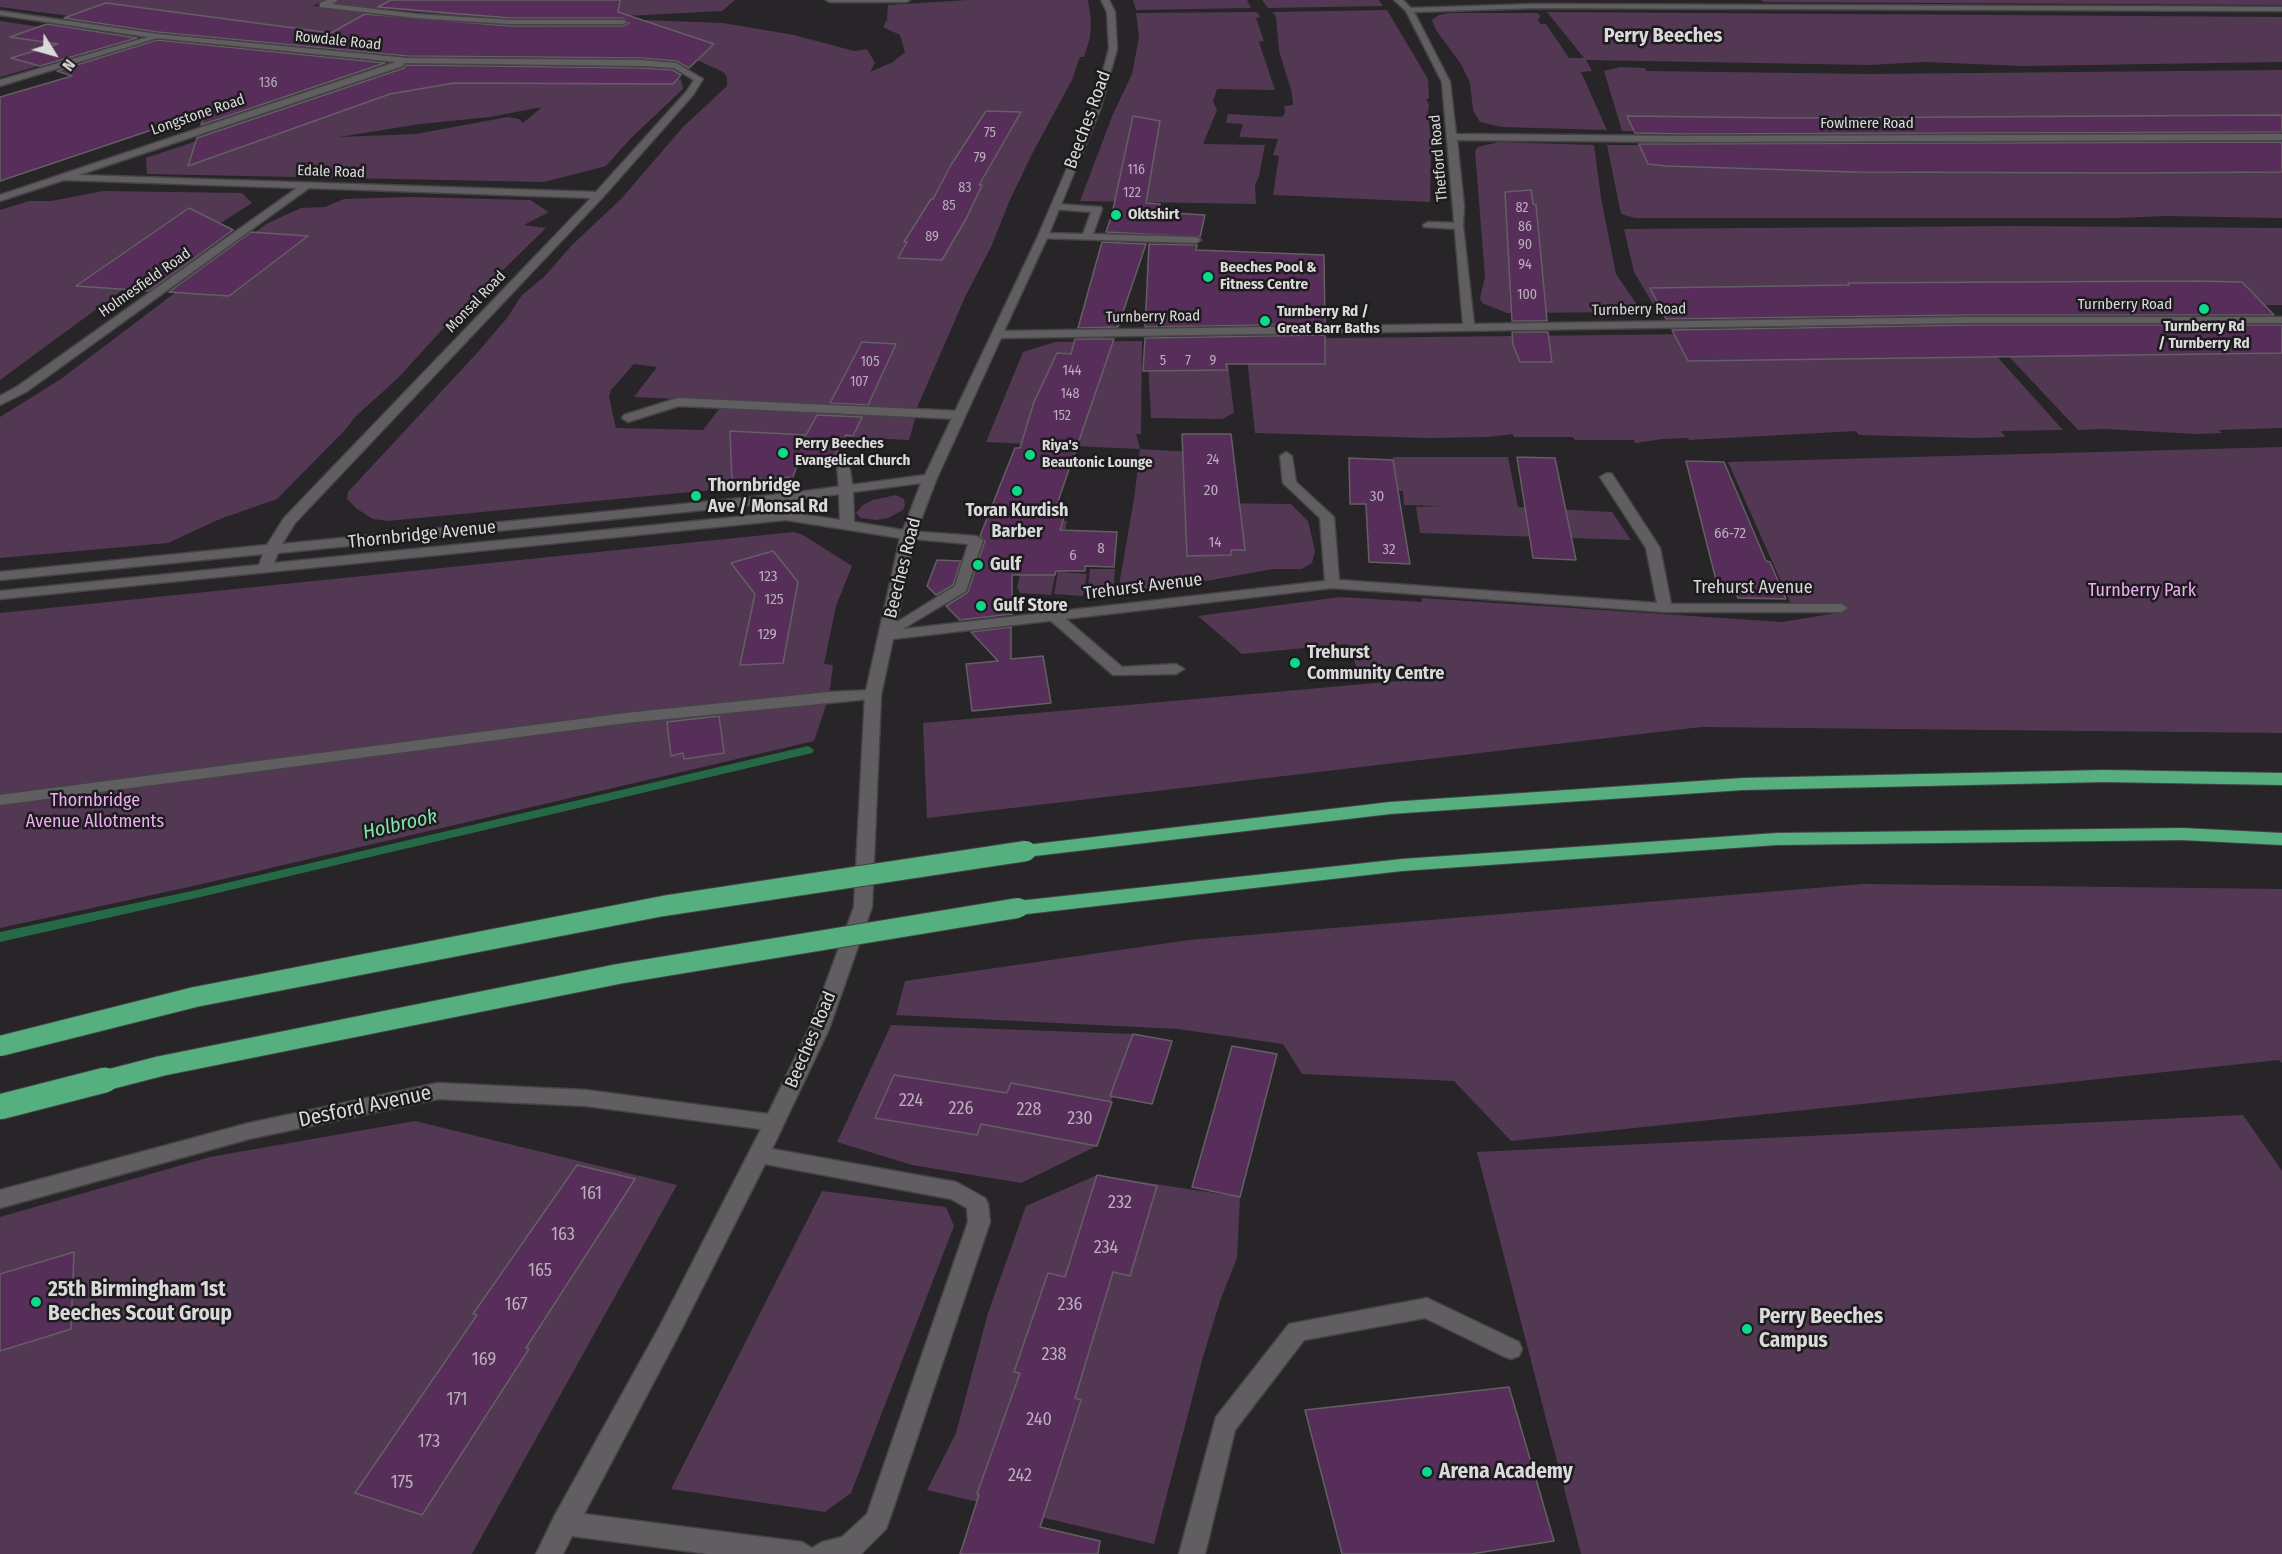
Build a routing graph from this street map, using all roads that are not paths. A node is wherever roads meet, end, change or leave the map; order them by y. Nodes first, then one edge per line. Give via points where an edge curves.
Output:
1 (334, 0) edge
2 (830, 0) edge
3 (906, 0) edge
4 (1106, 0) edge
5 (1398, 0) edge
6 (820, 7) dead end
7 (2282, 9) edge
8 (1409, 10) junction
9 (0, 14) edge
10 (623, 22) dead end
11 (157, 36) junction
12 (407, 62) junction
13 (676, 66) joint
14 (0, 83) edge
15 (1453, 137) junction
16 (2282, 137) edge
17 (63, 177) junction
18 (306, 186) junction
19 (598, 195) junction
20 (0, 198) edge
21 (1056, 207) junction
22 (1428, 225) dead end
23 (1458, 226) junction
24 (1043, 236) junction
25 (1087, 238) junction
26 (1196, 240) dead end
27 (2282, 320) edge
28 (1469, 327) junction
29 (996, 335) junction
30 (0, 402) edge
31 (959, 416) junction
32 (628, 418) dead end
33 (1286, 456) dead end
34 (843, 464) dead end
35 (1607, 477) dead end
36 (930, 478) junction
37 (781, 484) dead end
38 (846, 489) junction
39 (783, 498) junction
40 (847, 525) junction
41 (909, 535) junction
42 (272, 549) junction
43 (265, 569) junction
44 (0, 576) edge
45 (1332, 584) junction
46 (0, 595) edge
47 (1665, 608) junction
48 (1841, 608) dead end
49 (1055, 616) junction
50 (886, 635) junction
51 (1176, 669) dead end
52 (873, 696) junction
53 (2282, 779) edge
54 (0, 800) edge
55 (2282, 838) edge
56 (0, 1046) edge
57 (0, 1107) edge
58 (774, 1123) junction
59 (759, 1155) junction
60 (0, 1199) edge
61 (1511, 1349) dead end
62 (564, 1523) junction
63 (549, 1554) edge
64 (802, 1554) edge
65 (822, 1554) edge
66 (1192, 1554) edge

1 - 10 street via 323,5 510,22
2 - 3 street
2 - 6 street
4 - 21 street, Beeches Road via 1111,12 1113,49 1096,110
5 - 8 street, Thetford Road
7 - 8 street via 1536,6
8 - 15 street, Thetford Road via 1446,82
9 - 11 street, Rowdale Road
11 - 12 street, Rowdale Road
11 - 14 street
12 - 13 street, Rowdale Road
12 - 17 street, Longstone Road
13 - 19 street, Monsal Road via 699,79
15 - 16 street, Fowlmere Road
15 - 23 street, Thetford Road
17 - 18 street, Edale Road
17 - 20 street, Longstone Road
18 - 19 street, Edale Road
18 - 30 street, Holmesfield Road
19 - 42 street, Monsal Road via 289,521
21 - 24 street, Beeches Road
21 - 25 street via 1097,208
22 - 23 street
23 - 28 street, Thetford Road
24 - 25 street
24 - 29 street, Beeches Road
25 - 26 street
27 - 28 street, Turnberry Road
28 - 29 street, Turnberry Road
29 - 31 street, Beeches Road
31 - 32 street via 678,402
31 - 36 street, Beeches Road
33 - 45 street via 1290,483 1327,517
34 - 38 street
35 - 47 street via 1653,548
36 - 38 street, Thornbridge Avenue
36 - 41 street, Beeches Road
37 - 39 street
38 - 39 street, Thornbridge Avenue
38 - 40 street
39 - 42 street, Thornbridge Avenue
40 - 41 street, Thornbridge Avenue
40 - 43 street, Thornbridge Avenue via 786,516
41 - 50 street, Beeches Road
41 - 50 street, Thornbridge Avenue via 976,540 961,588
42 - 43 street, Monsal Road
42 - 44 street, Thornbridge Avenue
43 - 46 street, Thornbridge Avenue
45 - 47 street, Trehurst Avenue
45 - 49 street, Trehurst Avenue
47 - 48 street, Trehurst Avenue
49 - 50 street, Trehurst Avenue
49 - 51 street via 1118,672
50 - 52 street, Beeches Road
52 - 54 street via 626,718
52 - 58 street, Beeches Road via 863,907 819,1029
53 - 56 highway, bridge via 2104,776 1743,784 1390,808 1026,851 663,906 195,998
55 - 57 highway, bridge via 2182,834 1777,839 1402,865 1018,908 606,976 161,1066
58 - 59 street, Beeches Road
58 - 60 street, Desford Avenue via 586,1098 438,1091 249,1131
59 - 62 street, Beeches Road
59 - 65 street via 956,1191 977,1204 979,1222 877,1521 849,1548
61 - 66 street via 1427,1308 1297,1331 1224,1425
62 - 63 street, Beeches Road
62 - 64 street

